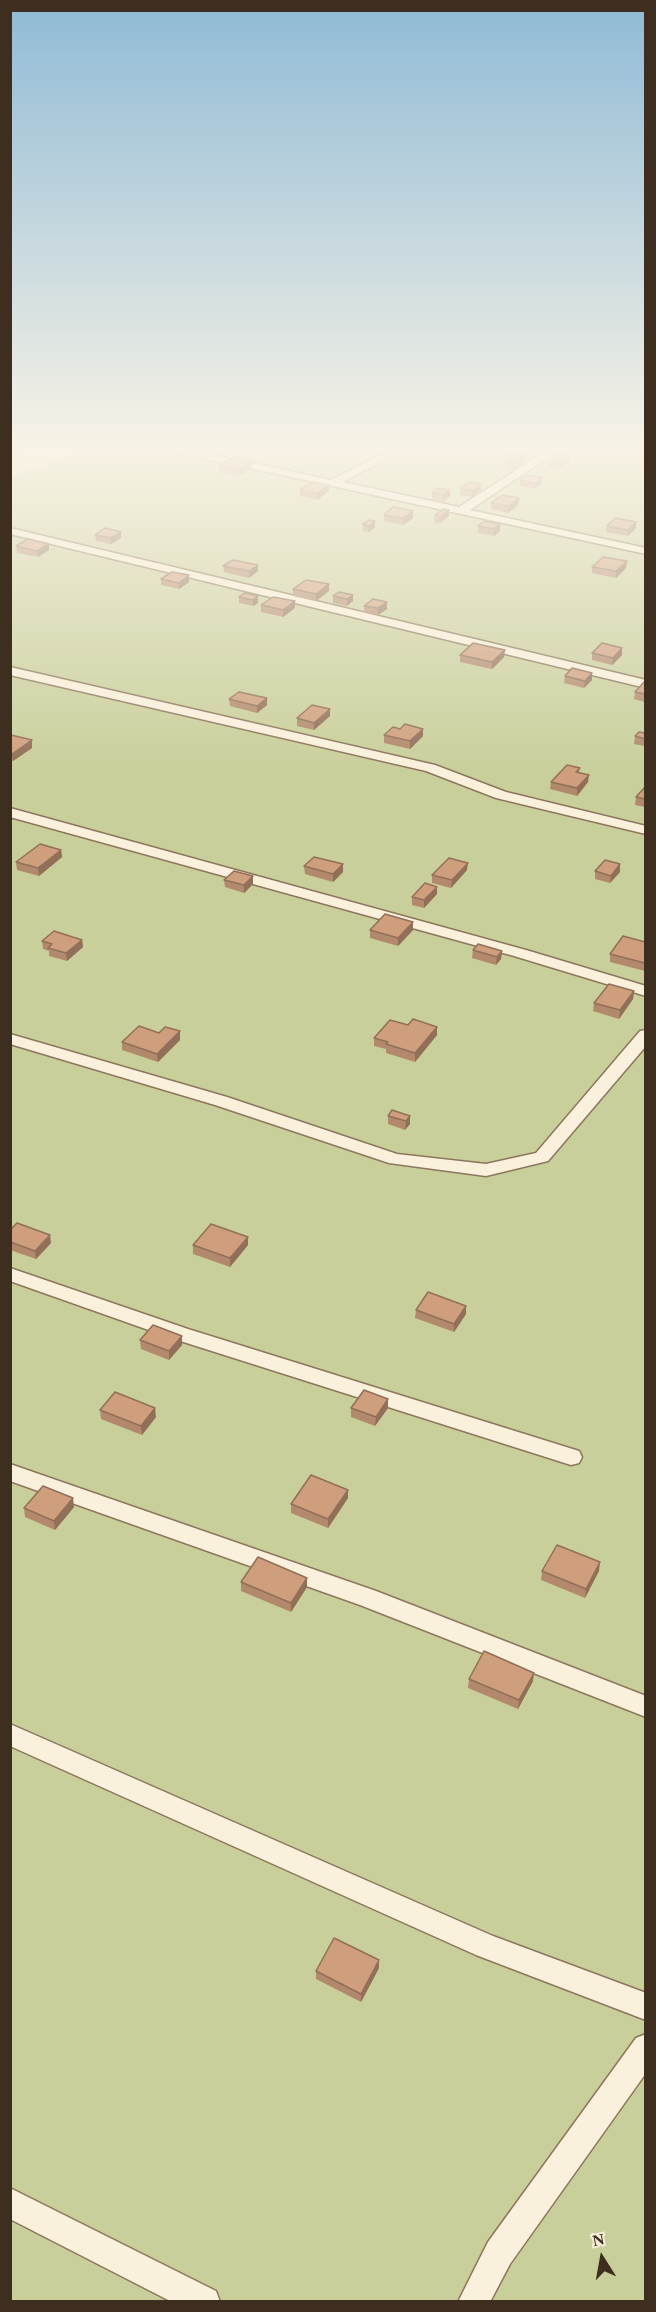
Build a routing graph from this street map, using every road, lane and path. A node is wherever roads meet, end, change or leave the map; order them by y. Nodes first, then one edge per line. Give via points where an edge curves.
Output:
1 (117, 557) edge
2 (10, 671) edge
3 (645, 684) edge
4 (10, 812) edge
5 (645, 830) edge
6 (645, 991) edge
7 (645, 1035) edge
8 (10, 1040) edge
9 (10, 1274) edge
10 (571, 1457) dead end
11 (10, 1472) edge
12 (645, 1707) edge
13 (10, 1734) edge
14 (645, 2007) edge
15 (645, 2048) edge
16 (10, 2203) edge
17 (206, 2301) edge
18 (473, 2301) edge

1 - 3 lane
2 - 5 lane via 430,768 501,795
4 - 6 lane
7 - 8 lane via 542,1157 486,1170 395,1159 221,1101
9 - 10 lane via 181,1334
11 - 12 lane via 368,1598
13 - 14 lane via 486,1946
15 - 18 lane via 499,2253
16 - 17 lane

